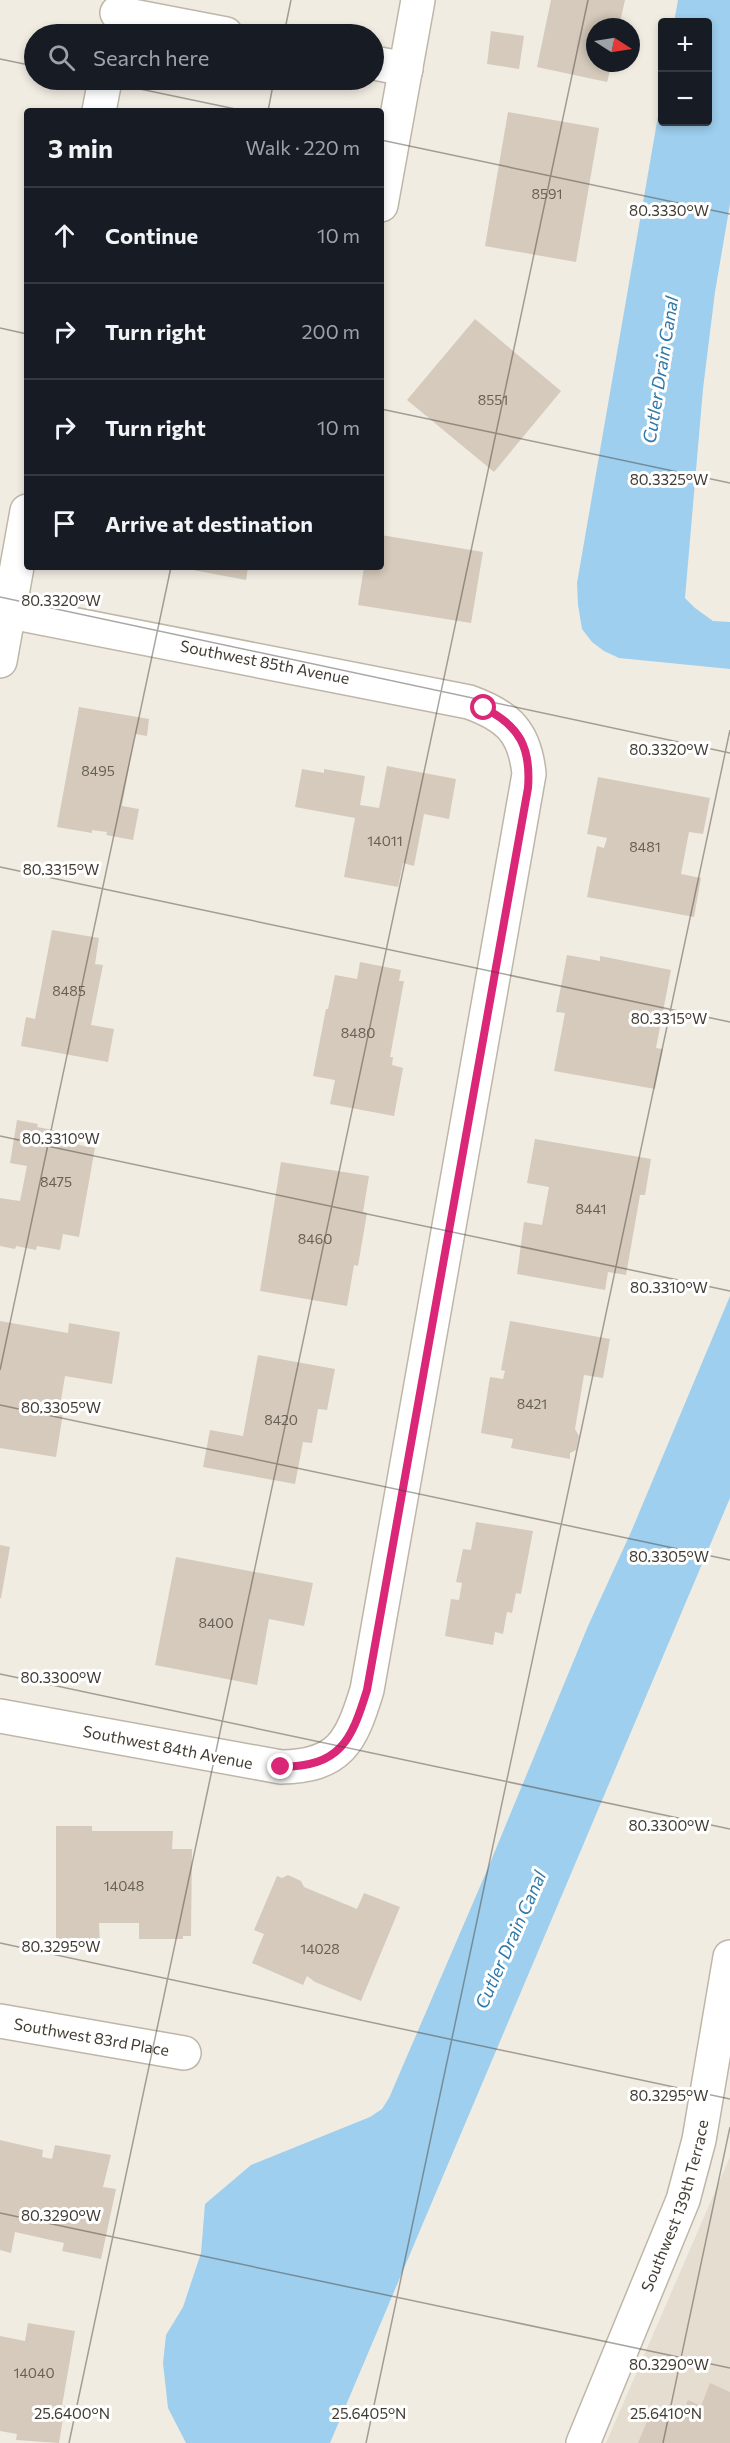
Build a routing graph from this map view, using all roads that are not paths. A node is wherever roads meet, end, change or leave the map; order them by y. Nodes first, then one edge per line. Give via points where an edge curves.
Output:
1 (418, 0) edge
2 (116, 16) edge
3 (165, 24) edge
4 (384, 65) edge
5 (406, 69) junction
6 (103, 90) edge
7 (100, 108) edge
8 (384, 189) edge
9 (24, 524) edge
10 (4, 611) edge
11 (0, 661) edge
12 (0, 1716) edge
13 (334, 1755) joint
14 (730, 1957) edge
15 (0, 2021) edge
16 (184, 2054) dead end
17 (583, 2443) edge

1 - 5 street
2 - 3 street
4 - 5 street
5 - 8 street
6 - 7 street
9 - 10 street
10 - 11 street
10 - 13 street, Southwest 85th Avenue via 468,702 499,715 519,735 528,761 528,788 367,1690 345,1743
12 - 13 street, Southwest 84th Avenue via 263,1765 301,1767
14 - 17 street, Southwest 139th Terrace via 699,2140 683,2200
15 - 16 street, Southwest 83rd Place

